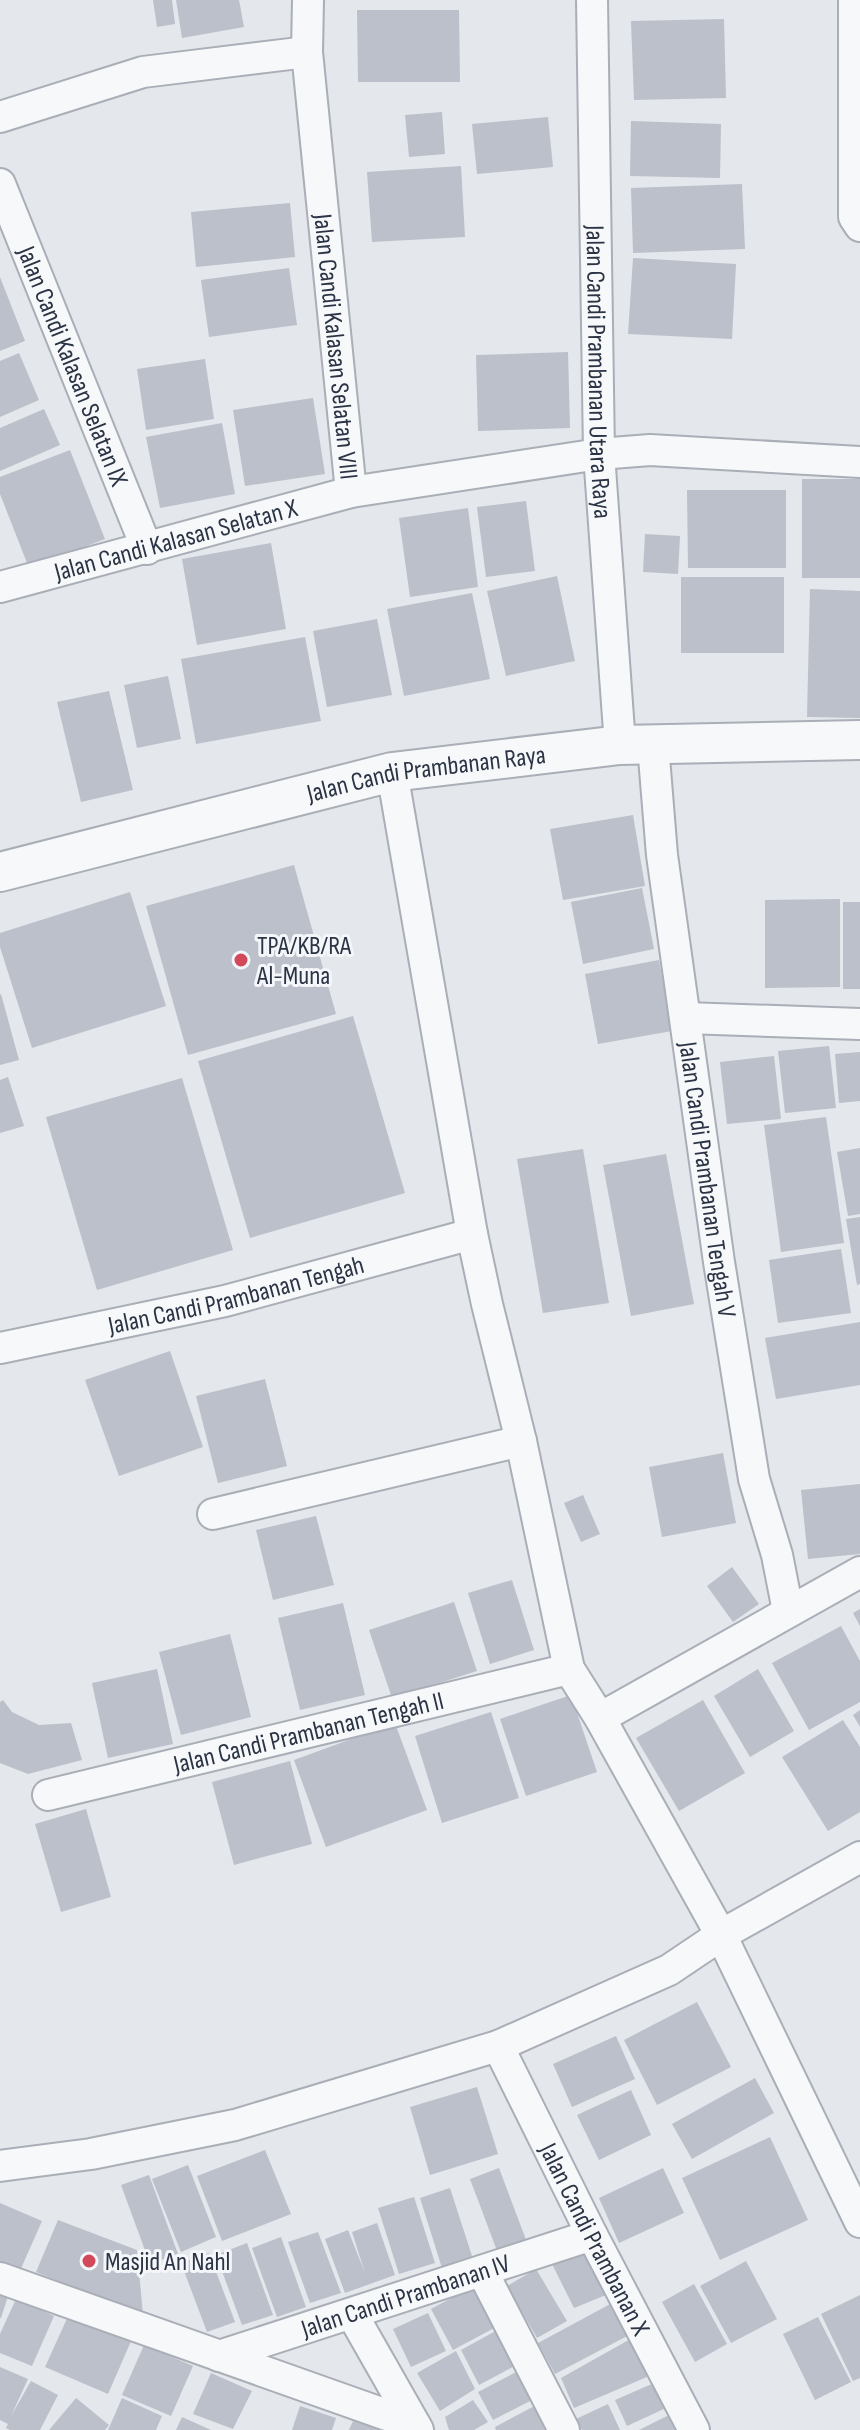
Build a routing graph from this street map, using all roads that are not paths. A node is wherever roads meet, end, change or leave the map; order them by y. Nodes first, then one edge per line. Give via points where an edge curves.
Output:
1 (308, 0) edge
2 (592, 0) edge
3 (854, 0) edge
4 (307, 52) junction
5 (0, 117) edge
6 (0, 184) edge
7 (860, 226) edge
8 (599, 454) junction
9 (860, 462) edge
10 (351, 492) junction
11 (147, 549) junction
12 (0, 587) edge
13 (860, 740) edge
14 (637, 745) junction
15 (392, 772) junction
16 (0, 872) edge
17 (686, 1018) junction
18 (860, 1024) edge
19 (472, 1234) junction
20 (0, 1348) edge
21 (521, 1441) junction
22 (213, 1514) dead end
23 (860, 1572) edge
24 (788, 1611) junction
25 (569, 1669) junction
26 (600, 1718) junction
27 (48, 1795) dead end
28 (860, 1857) edge
29 (721, 1935) junction
30 (498, 2046) junction
31 (0, 2166) edge
32 (860, 2222) edge
33 (592, 2235) junction
34 (482, 2271) junction
35 (0, 2278) edge
36 (352, 2314) junction
37 (219, 2356) junction
38 (416, 2428) edge
39 (564, 2430) edge
40 (694, 2430) edge

1 - 4 street, Jalan Candi Kalasan Selatan VIII
2 - 8 street, Jalan Candi Prambanan Utara Raya
3 - 7 street via 854,217
4 - 5 street via 143,72
4 - 10 street, Jalan Candi Kalasan Selatan VIII
6 - 11 street, Jalan Candi Kalasan Selatan IX
8 - 9 street, Jalan Candi Kalasan Selatan VIII via 650,450
8 - 10 street, Jalan Candi Kalasan Selatan VIII
8 - 14 street, Jalan Candi Prambanan Utara Raya
10 - 11 street, Jalan Candi Kalasan Selatan X
11 - 12 street, Jalan Candi Kalasan Selatan X
13 - 14 street, Jalan Candi Prambanan Raya
14 - 15 street, Jalan Candi Prambanan Raya
14 - 17 street, Jalan Candi Prambanan Tengah V via 662,855
15 - 16 street, Jalan Candi Prambanan Raya
15 - 19 street
17 - 18 street
17 - 24 street, Jalan Candi Prambanan Tengah V via 754,1479
19 - 20 street, Jalan Candi Prambanan Tengah via 225,1301
19 - 21 street
21 - 22 street
21 - 25 street
23 - 24 street
24 - 26 street
25 - 26 street
25 - 27 street, Jalan Candi Prambanan Tengah II
26 - 29 street
28 - 29 street
29 - 30 street via 669,1970
29 - 32 street
30 - 31 street via 235,2125
30 - 33 street, Jalan Candi Prambanan X
33 - 34 street, Jalan Candi Prambanan IV
33 - 40 street, Jalan Candi Prambanan X
34 - 36 street, Jalan Candi Prambanan IV
34 - 39 street
35 - 37 street
36 - 37 street, Jalan Candi Prambanan IV
36 - 38 street
37 - 38 street

